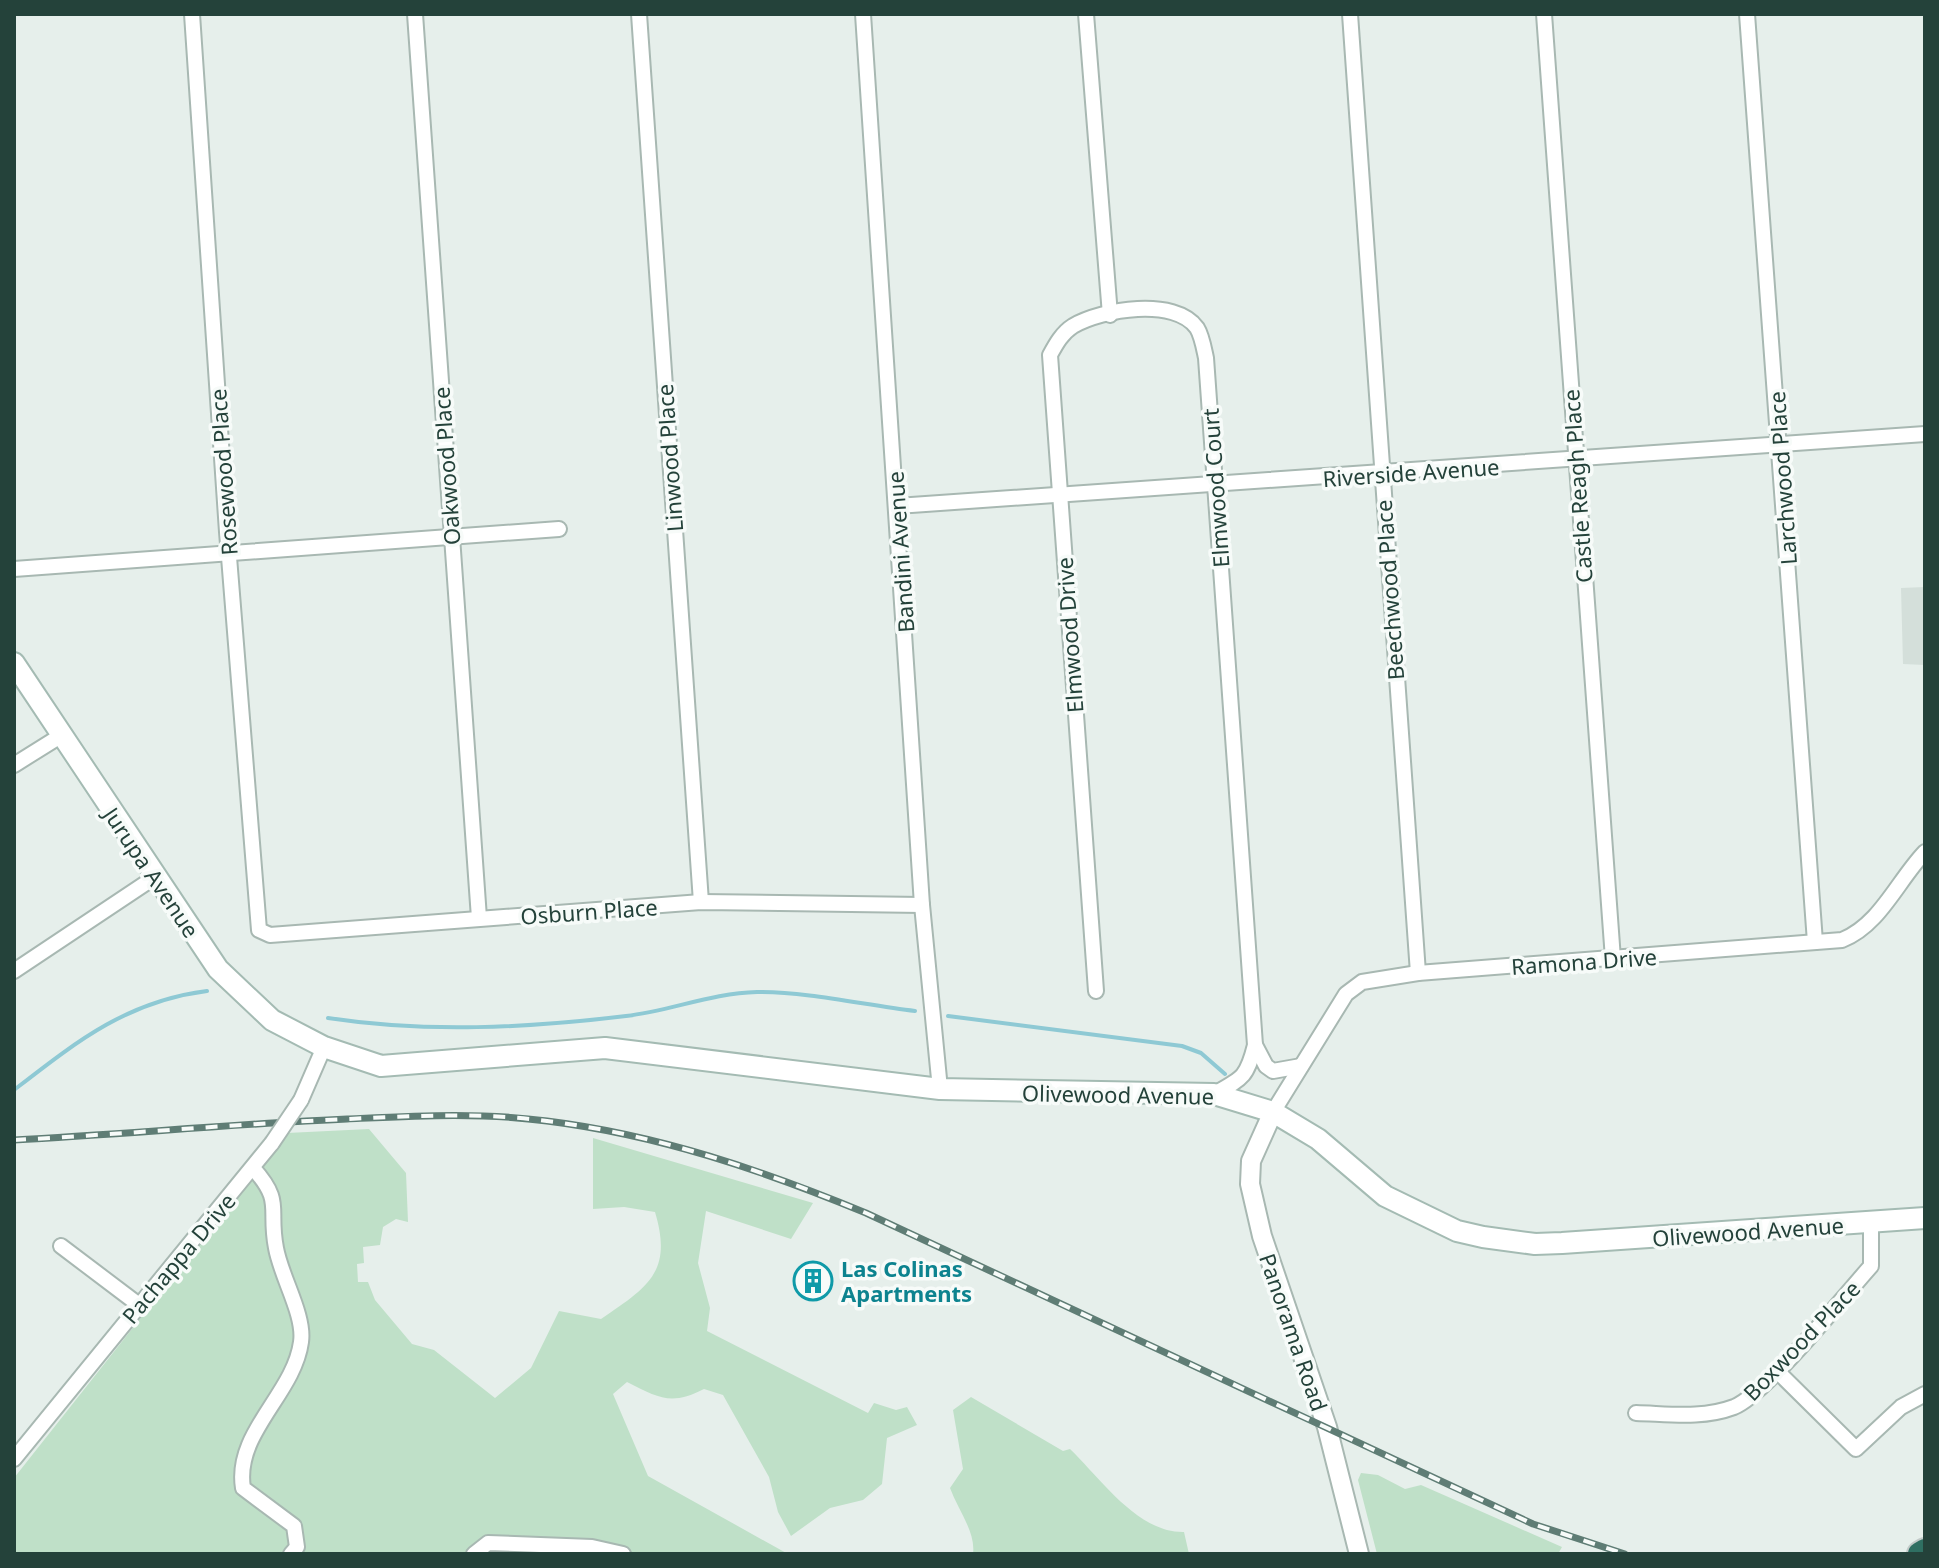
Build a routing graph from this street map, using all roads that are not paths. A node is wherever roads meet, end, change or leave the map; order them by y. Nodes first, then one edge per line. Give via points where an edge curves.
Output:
1 (192, 14) edge
2 (415, 14) edge
3 (639, 14) edge
4 (863, 14) edge
5 (1086, 14) edge
6 (1350, 14) edge
7 (1544, 14) edge
8 (1747, 14) edge
9 (1110, 315) junction
10 (1925, 434) edge
11 (1780, 445) junction
12 (1575, 460) junction
13 (1380, 475) junction
14 (1214, 483) junction
15 (1059, 497) junction
16 (897, 506) junction
17 (559, 529) dead end
18 (451, 537) junction
19 (229, 554) junction
20 (14, 569) edge
21 (14, 663) edge
22 (62, 735) junction
23 (14, 765) edge
24 (1925, 852) edge
25 (155, 877) junction
26 (701, 902) junction
27 (922, 905) junction
28 (479, 918) junction
29 (259, 930) joint
30 (1815, 942) junction
31 (1613, 959) junction
32 (14, 971) edge
33 (1418, 973) junction
34 (1096, 991) dead end
35 (1255, 1045) junction
36 (324, 1047) junction
37 (1301, 1066) junction
38 (940, 1089) junction
39 (1214, 1094) junction
40 (1273, 1112) junction
41 (253, 1168) junction
42 (1925, 1218) edge
43 (1871, 1222) junction
44 (61, 1246) dead end
45 (139, 1305) junction
46 (1777, 1371) junction
47 (1925, 1394) edge
48 (1636, 1413) dead end
49 (14, 1459) edge
50 (291, 1554) edge
51 (474, 1554) edge
52 (623, 1554) edge
53 (1359, 1554) edge

1 - 19 street, Rosewood Place
2 - 18 street, Oakwood Place
3 - 26 street, Linwood Place
4 - 16 street, Bandini Avenue
5 - 9 street
6 - 13 street, Beechwood Place
7 - 12 street, Castle Reagh Place
8 - 11 street, Larchwood Place
9 - 14 street, Elmwood Court via 1161,307 1198,329 1206,358
9 - 15 street, Elmwood Drive via 1071,328 1050,355
10 - 11 street, Riverside Avenue
11 - 12 street, Riverside Avenue
11 - 30 street, Larchwood Place
12 - 13 street, Riverside Avenue
12 - 31 street, Castle Reagh Place
13 - 14 street, Riverside Avenue
13 - 33 street, Beechwood Place
14 - 15 street, Riverside Avenue
14 - 35 street, Elmwood Court
15 - 16 street, Riverside Avenue
15 - 34 street, Elmwood Drive
16 - 27 street, Bandini Avenue
17 - 18 street
18 - 19 street
18 - 28 street, Oakwood Place
19 - 20 street
19 - 29 street, Rosewood Place
21 - 22 main road, Jurupa Avenue
22 - 23 street
22 - 25 main road, Jurupa Avenue
24 - 30 street, Ramona Drive via 1859,933
25 - 32 street
25 - 36 main road, Jurupa Avenue via 229,982 272,1020
26 - 27 street, Osburn Place
26 - 28 street, Osburn Place
27 - 38 street, Bandini Avenue
28 - 29 street, Osburn Place via 270,935
30 - 31 street, Ramona Drive
31 - 33 street, Ramona Drive
33 - 37 street, Ramona Drive via 1376,978 1353,988
35 - 37 street via 1273,1071
35 - 39 street via 1242,1078
36 - 38 main road, Olivewood Avenue via 381,1066 605,1048
36 - 41 street, Pachappa Drive, bridge via 301,1100
37 - 40 street, Ramona Drive
38 - 39 main road, Olivewood Avenue
39 - 40 main road, Olivewood Avenue
40 - 43 main road, Olivewood Avenue via 1318,1139 1385,1196 1420,1215 1483,1237 1548,1244
40 - 53 street, Panorama Road via 1251,1161 1250,1184 1262,1236 1327,1427
41 - 45 street, Pachappa Drive
41 - 50 street via 272,1190 281,1277 297,1309 302,1340 297,1360 240,1468 243,1488 294,1526 297,1547
42 - 43 main road, Olivewood Avenue
43 - 46 street, Boxwood Place via 1871,1266
44 - 45 street
45 - 49 street, Pachappa Drive
46 - 47 street via 1856,1449 1901,1407
46 - 48 street, Boxwood Place via 1737,1406 1700,1416
51 - 52 street via 488,1543 592,1547

